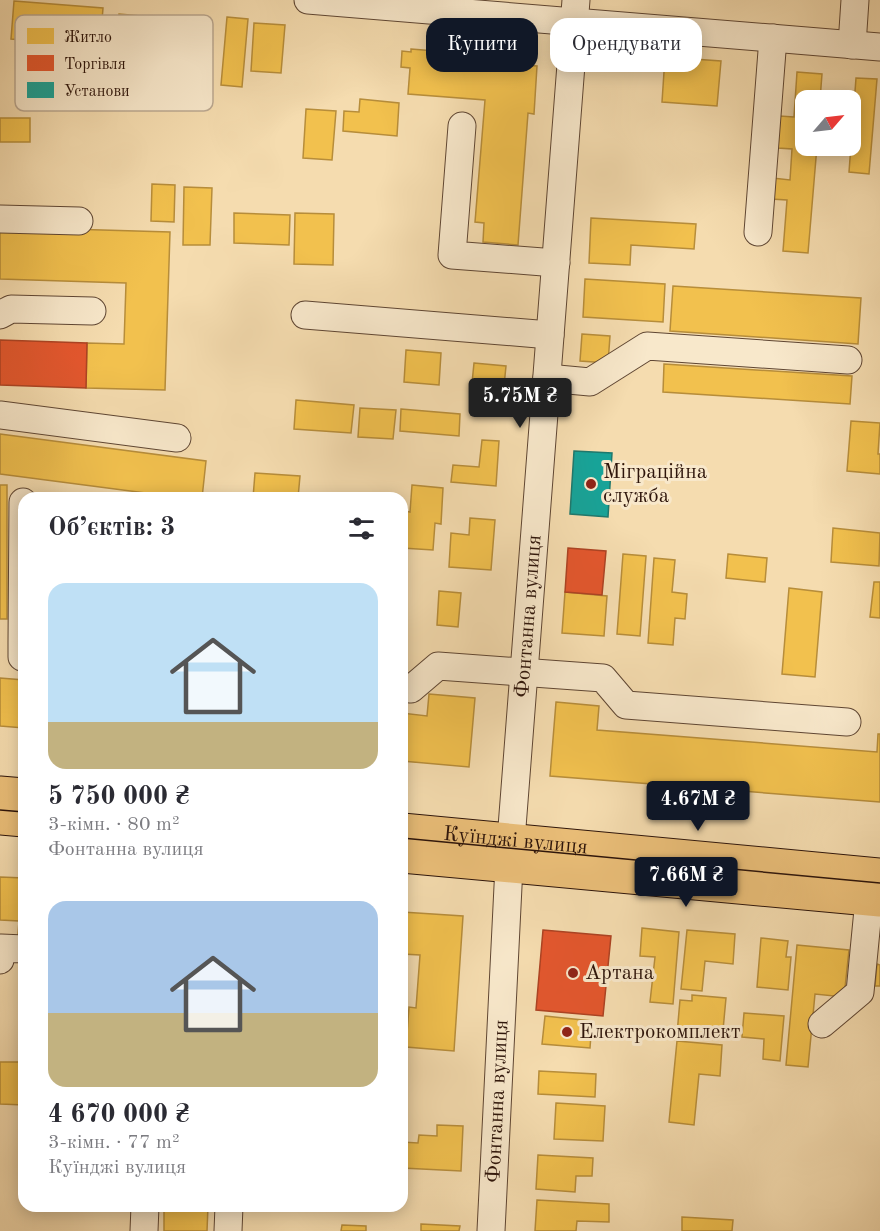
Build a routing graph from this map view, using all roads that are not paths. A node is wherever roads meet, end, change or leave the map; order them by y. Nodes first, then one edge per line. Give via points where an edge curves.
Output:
1 (308, 0) edge
2 (855, 0) edge
3 (575, 11) edge
4 (773, 38) junction
5 (852, 45) junction
6 (880, 47) edge
7 (462, 126) dead end
8 (0, 219) edge
9 (80, 221) dead end
10 (758, 231) dead end
11 (555, 263) junction
12 (92, 311) dead end
13 (0, 315) edge
14 (305, 315) dead end
15 (550, 335) junction
16 (848, 360) dead end
17 (547, 378) junction
18 (0, 415) edge
19 (177, 438) dead end
20 (524, 672) junction
21 (408, 689) edge
22 (847, 722) dead end
23 (0, 792) edge
24 (18, 794) edge
25 (0, 818) edge
26 (18, 820) edge
27 (408, 831) edge
28 (510, 853) junction
29 (408, 856) edge
30 (875, 887) edge
31 (18, 949) edge
32 (0, 960) edge
33 (822, 1024) dead end
34 (145, 1212) edge
35 (229, 1212) edge
36 (144, 1231) edge
37 (228, 1231) edge
38 (492, 1231) edge

1 - 3 street
2 - 5 street
3 - 4 street
3 - 11 street, Фонтанна вулиця
4 - 5 street
4 - 10 street
5 - 6 street
7 - 11 street via 452,255
8 - 9 street
11 - 15 street, Фонтанна вулиця
12 - 13 street via 11,309
14 - 15 street
15 - 17 street, Фонтанна вулиця
16 - 17 street via 647,346 590,381
17 - 20 street, Фонтанна вулиця
18 - 19 street
20 - 21 street via 438,666
20 - 22 street via 603,678 626,705
20 - 28 street, Фонтанна вулиця
23 - 24 main road
25 - 26 main road
27 - 28 main road, Куїнджі вулиця
28 - 29 main road, Куїнджі вулиця
28 - 30 main road, Куїнджі вулиця
28 - 38 street, Фонтанна вулиця
30 - 33 street via 860,992
31 - 32 street via 1,948
34 - 36 street
35 - 37 street

